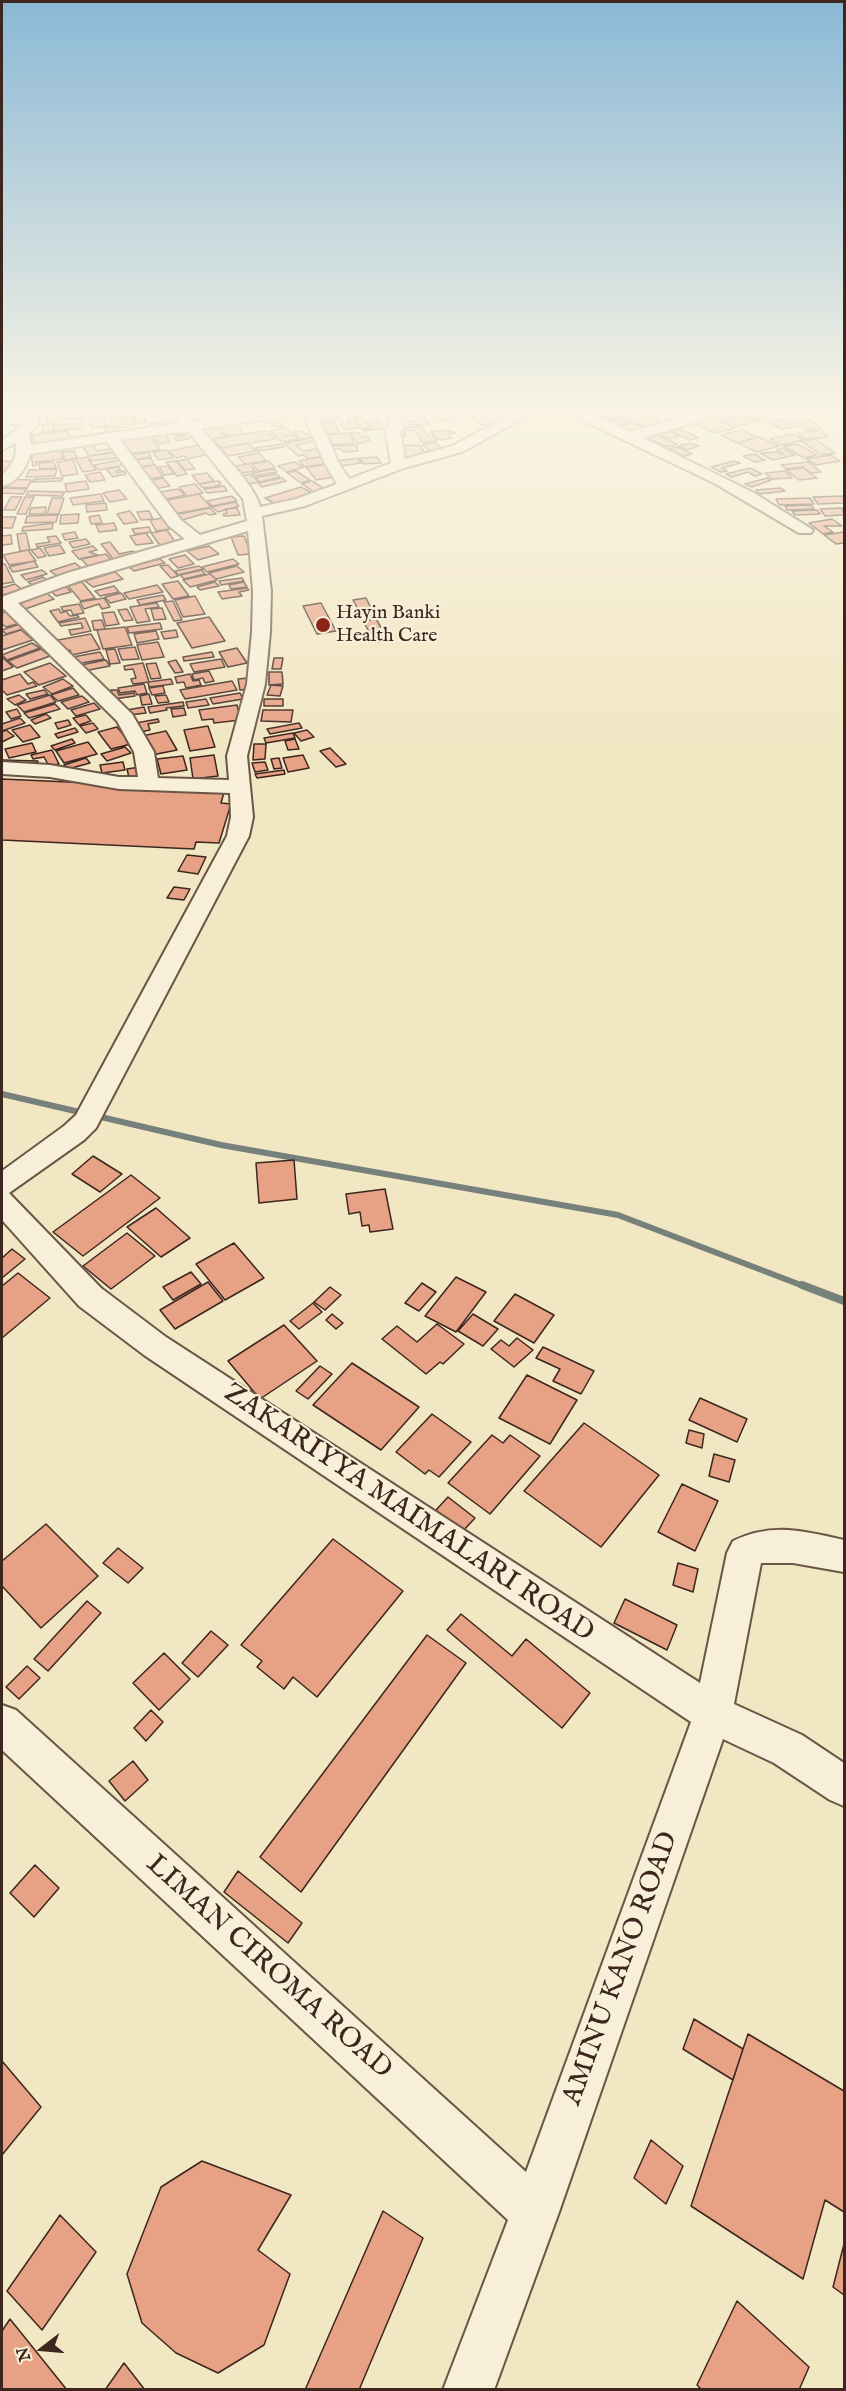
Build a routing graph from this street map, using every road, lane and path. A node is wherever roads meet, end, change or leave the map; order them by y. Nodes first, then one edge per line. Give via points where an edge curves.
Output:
1 (175, 523) edge
2 (246, 523) edge
3 (255, 523) edge
4 (792, 523) edge
5 (805, 530) dead end
6 (197, 541) junction
7 (4, 603) edge
8 (2, 768) edge
9 (149, 785) junction
10 (238, 787) junction
11 (2, 1185) edge
12 (2, 1202) edge
13 (844, 1556) edge
14 (713, 1714) junction
15 (2, 1724) edge
16 (844, 1786) edge
17 (535, 2212) junction
18 (468, 2390) edge

1 - 6 street
2 - 6 street
3 - 10 street via 262,591 261,632 256,684 237,756
4 - 5 street
6 - 7 street via 74,577
7 - 9 street via 125,718 144,752
8 - 9 street
9 - 10 street
10 - 11 street via 242,817 238,836 84,1121
12 - 14 street, ZAKARIYYA MAIMALARI ROAD via 90,1297 155,1346
13 - 14 street, AMINU KANO ROAD via 777,1545 756,1546 745,1553
14 - 16 street, ZAKARIYYA MAIMALARI ROAD via 788,1749
14 - 17 street, AMINU KANO ROAD
15 - 17 street, LIMAN CIROMA ROAD
17 - 18 street, AMINU KANO ROAD

